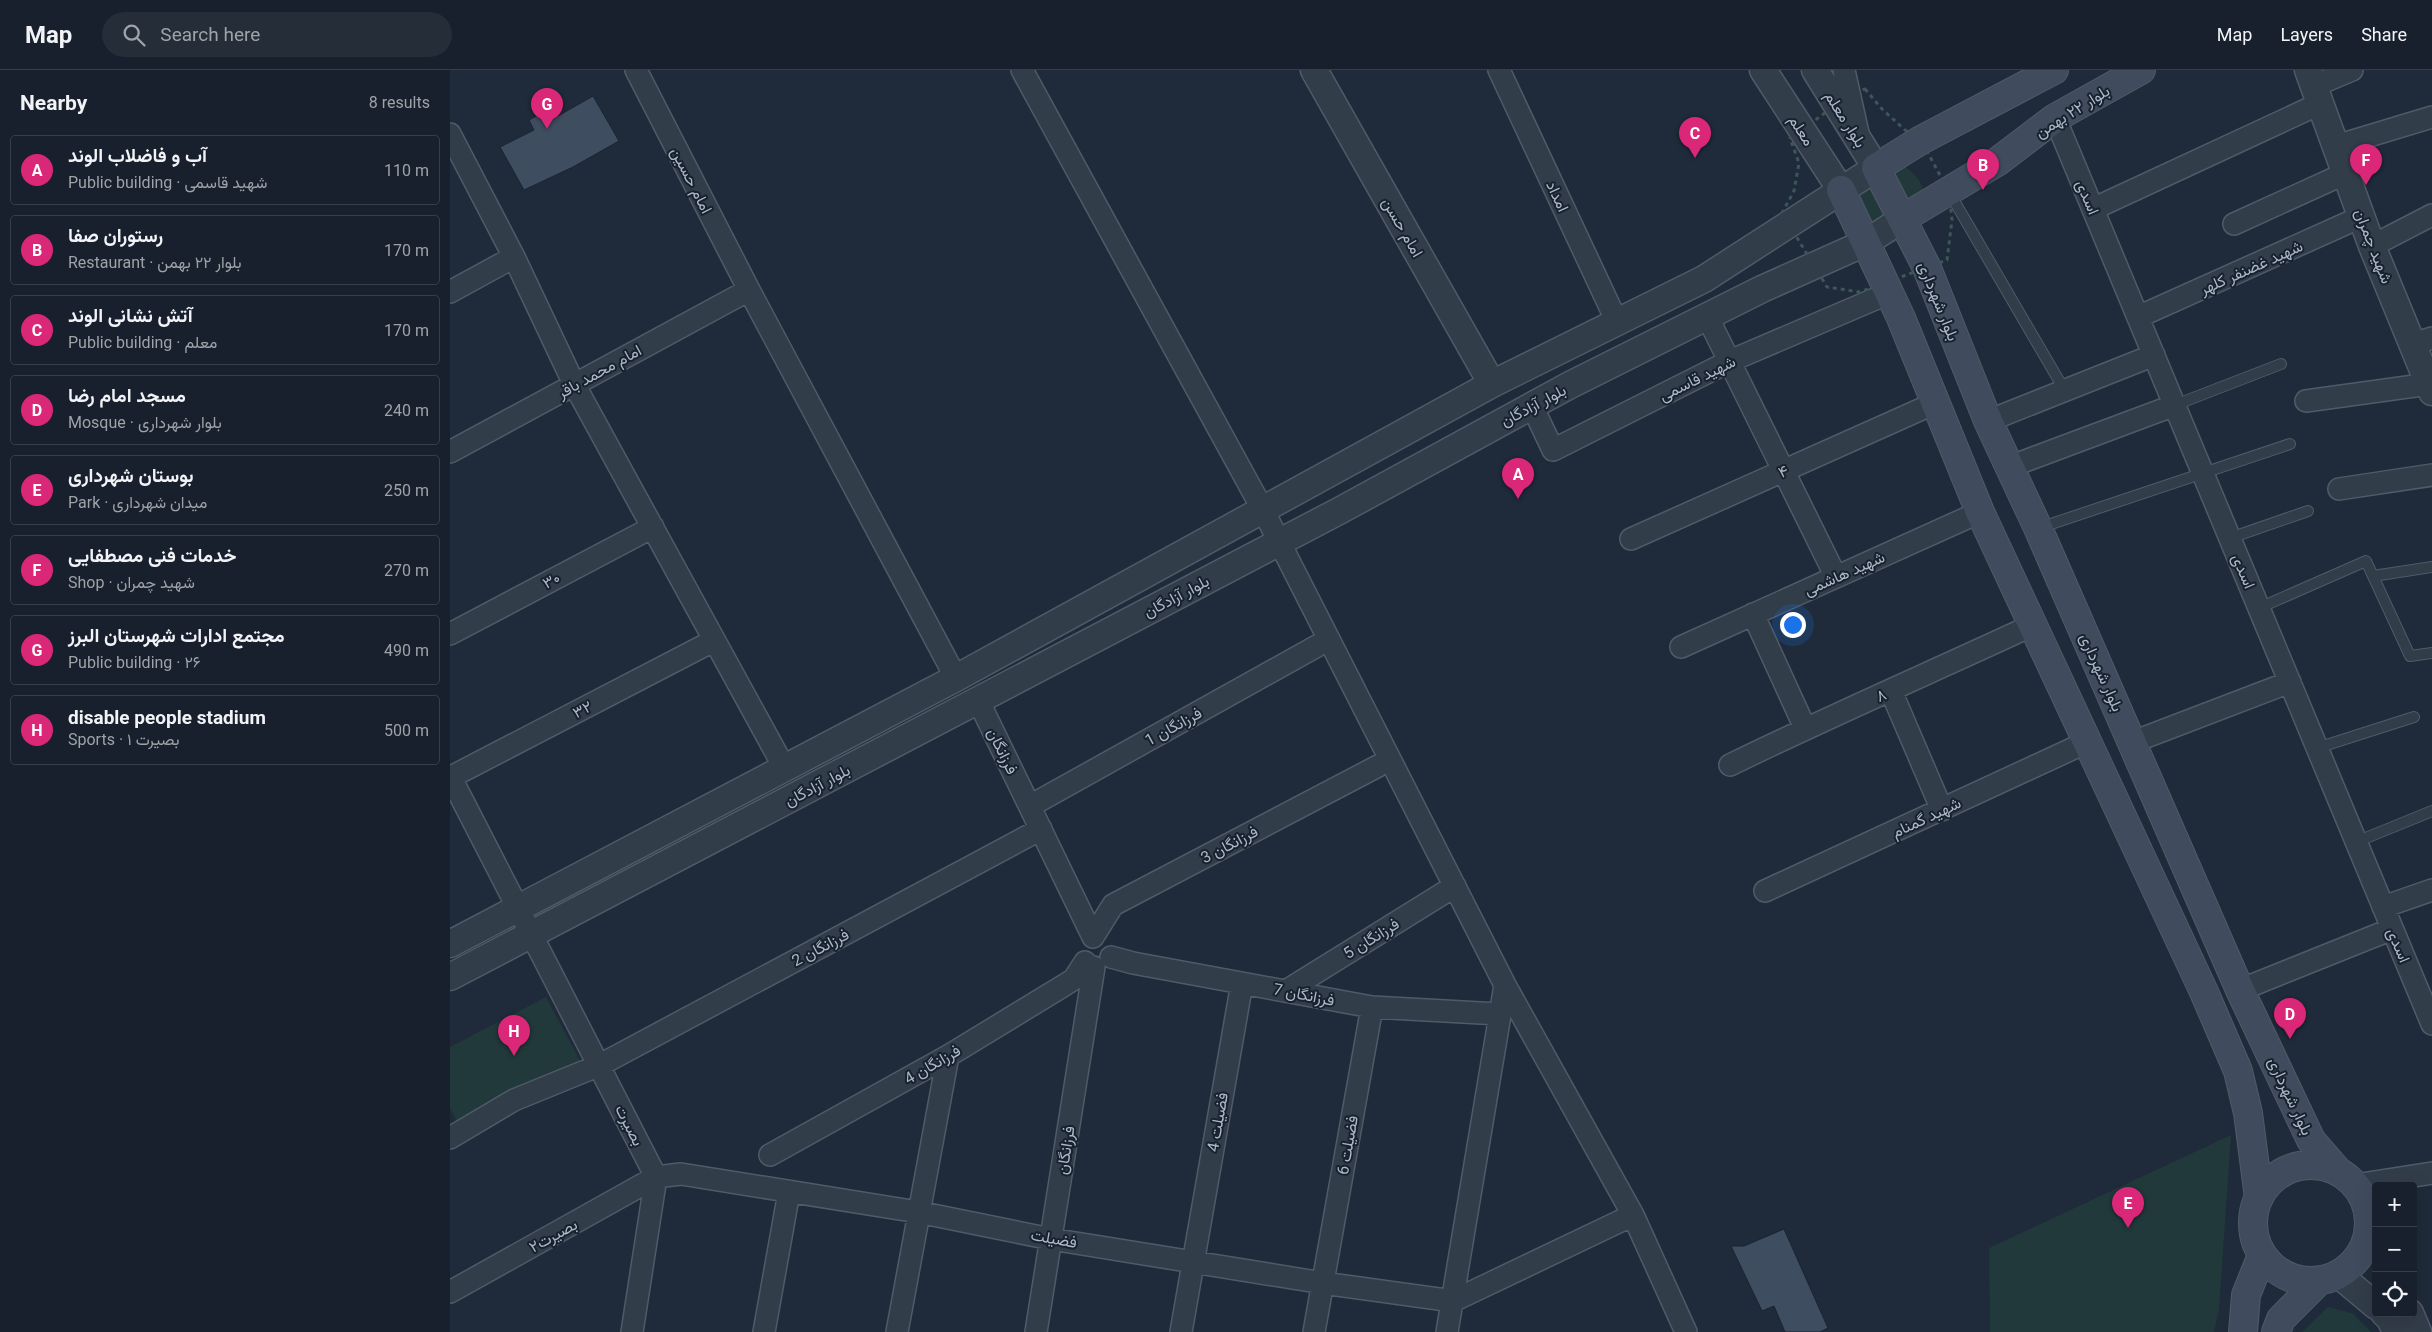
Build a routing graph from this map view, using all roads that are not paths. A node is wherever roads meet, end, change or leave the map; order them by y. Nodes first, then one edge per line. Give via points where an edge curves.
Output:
1 (636, 70) edge
2 (1022, 70) edge
3 (1314, 70) edge
4 (1499, 70) edge
5 (1763, 70) edge
6 (1815, 70) edge
7 (1845, 70) edge
8 (2054, 70) edge
9 (2141, 70) edge
10 (2352, 70) edge
11 (2314, 87) edge
12 (2432, 117) edge
13 (2055, 118) junction
14 (1859, 138) junction
15 (453, 146) edge
16 (2336, 146) junction
17 (1876, 168) junction
18 (2346, 173) junction
19 (1841, 190) junction
20 (1949, 192) junction
21 (2093, 209) junction
22 (2432, 215) edge
23 (2363, 216) junction
24 (1902, 220) junction
25 (2234, 224) dead end
26 (1867, 242) junction
27 (2372, 246) junction
28 (514, 257) junction
29 (748, 290) junction
30 (450, 292) edge
31 (1889, 293) junction
32 (1707, 316) junction
33 (2138, 318) junction
34 (1617, 322) junction
35 (2423, 341) edge
36 (2154, 355) junction
37 (1730, 361) junction
38 (2281, 364) dead end
39 (574, 384) junction
40 (1492, 384) junction
41 (2431, 388) edge
42 (2065, 391) junction
43 (2306, 400) dead end
44 (1935, 403) junction
45 (1532, 406) junction
46 (2175, 406) junction
47 (1988, 421) junction
48 (2290, 444) dead end
49 (450, 452) edge
50 (2009, 467) junction
51 (1784, 471) junction
52 (2203, 473) junction
53 (2432, 475) edge
54 (2339, 489) dead end
55 (1263, 510) junction
56 (2308, 511) dead end
57 (1980, 512) junction
58 (653, 527) junction
59 (2038, 528) junction
60 (2230, 538) junction
61 (1631, 539) dead end
62 (1280, 542) junction
63 (2432, 567) edge
64 (2373, 576) junction
65 (1836, 577) junction
66 (2259, 608) junction
67 (1753, 614) junction
68 (2033, 625) junction
69 (450, 634) edge
70 (713, 641) junction
71 (1317, 646) dead end
72 (1681, 647) dead end
73 (2432, 653) edge
74 (956, 678) junction
75 (2290, 682) junction
76 (1891, 691) junction
77 (978, 700) junction
78 (2414, 717) dead end
79 (1805, 728) junction
80 (2087, 742) junction
81 (2133, 742) junction
82 (2317, 748) junction
83 (1730, 765) dead end
84 (1378, 766) dead end
85 (785, 769) junction
86 (450, 776) edge
87 (1030, 806) junction
88 (1942, 810) junction
89 (2432, 811) edge
90 (1041, 829) junction
91 (2356, 842) junction
92 (1455, 886) junction
93 (2432, 890) edge
94 (1765, 891) dead end
95 (2383, 907) junction
96 (519, 908) junction
97 (2392, 929) junction
98 (532, 934) junction
99 (1093, 937) junction
100 (450, 944) edge
101 (1097, 962) junction
102 (450, 977) edge
103 (1242, 983) junction
104 (1505, 985) junction
105 (1286, 990) junction
106 (2240, 990) junction
107 (1372, 1007) junction
108 (1500, 1014) junction
109 (2432, 1024) edge
110 (948, 1056) junction
111 (600, 1066) junction
112 (450, 1138) edge
113 (770, 1155) dead end
114 (2432, 1173) edge
115 (656, 1177) junction
116 (2353, 1186) junction
117 (789, 1192) junction
118 (2259, 1198) junction
119 (918, 1212) junction
120 (1633, 1215) junction
121 (2374, 1227) edge
122 (1051, 1239) junction
123 (2262, 1255) junction
124 (1193, 1260) junction
125 (2329, 1279) junction
126 (1323, 1283) junction
127 (450, 1292) edge
128 (1453, 1301) junction
129 (2372, 1304) edge
130 (2387, 1317) edge
131 (2412, 1317) edge
132 (632, 1332) edge
133 (764, 1332) edge
134 (897, 1332) edge
135 (1036, 1332) edge
136 (1181, 1332) edge
137 (1314, 1332) edge
138 (1447, 1332) edge
139 (1686, 1332) edge
140 (2243, 1332) edge
141 (2276, 1332) edge
142 (2396, 1332) edge
143 (2418, 1332) edge

1 - 29 street, امام حسین
2 - 55 street
3 - 40 street, امام حسن
4 - 34 street, امداد
5 - 19 street, معلم
6 - 14 street, بلوار معلم
7 - 14 street
8 - 17 main road via 1921,140
9 - 13 main road, بلوار ۲۲ بهمن
10 - 11 street
11 - 16 street, شهید چمران
11 - 21 street
12 - 16 street
13 - 20 main road, بلوار ۲۲ بهمن via 1997,162
13 - 21 street, اسدی
14 - 17 street, بلوار معلم
15 - 28 street
16 - 18 street, شهید چمران
17 - 19 street, بلوار آزادگان
17 - 24 main road, بلوار شهرداری
18 - 23 street, شهید چمران
18 - 25 street
19 - 26 main road
19 - 34 street, بلوار آزادگان via 1704,279
20 - 24 main road, بلوار ۲۲ بهمن
20 - 42 lane
21 - 33 street, اسدی
22 - 27 street
23 - 27 street, شهید چمران
23 - 33 street, شهید غضنفر کلهر
24 - 26 street, بلوار آزادگان
24 - 47 main road, بلوار شهرداری via 1927,268
26 - 31 main road
26 - 32 street, بلوار آزادگان
27 - 35 street, شهید چمران
28 - 30 street
28 - 39 street
29 - 39 street, امام محمد باقر
29 - 74 street, امام حسین
31 - 37 street, شهید قاسمی
31 - 44 main road
32 - 37 street
32 - 45 street, بلوار آزادگان
33 - 36 street, اسدی
34 - 40 street, بلوار آزادگان
35 - 41 street, شهید چمران
36 - 42 street
36 - 46 street, اسدی
37 - 45 street, شهید قاسمی via 1554,450
37 - 51 street
38 - 46 lane
39 - 49 street, امام محمد باقر
39 - 58 street
40 - 55 street, بلوار آزادگان
41 - 43 street
42 - 47 street
44 - 51 street, ۴
44 - 57 main road
45 - 62 street, بلوار آزادگان
46 - 50 street
46 - 52 street, اسدی
47 - 50 main road, بلوار شهرداری
48 - 52 lane
50 - 59 main road, بلوار شهرداری
51 - 61 street, ۴
51 - 65 street
52 - 59 lane
52 - 60 street, اسدی
53 - 54 street
55 - 62 street
55 - 74 street, بلوار آزادگان
56 - 60 lane
57 - 65 street, شهید هاشمی
57 - 68 main road
58 - 69 street, ۳۰
58 - 70 street
59 - 81 main road, بلوار شهرداری
60 - 66 street, اسدی
62 - 77 street, بلوار آزادگان
62 - 92 street
63 - 64 lane
64 - 66 lane via 2366,561
64 - 73 lane via 2410,656
65 - 67 street, شهید هاشمی
66 - 75 street, اسدی
67 - 72 street, شهید هاشمی
67 - 79 street
68 - 76 street, ۸
68 - 80 main road
70 - 85 street
70 - 86 street, ۳۲
71 - 87 street, فرزانگان 1
74 - 85 street, بلوار آزادگان
75 - 81 street
75 - 82 street, اسدی
76 - 79 street, ۸
76 - 88 street
77 - 87 street, فرزانگان
77 - 98 street, بلوار آزادگان
78 - 82 lane
79 - 83 street, ۸
80 - 88 street, شهید گمنام
80 - 118 main road via 2238,1071 2248,1113
81 - 106 main road, بلوار شهرداری
82 - 91 street, اسدی
84 - 99 street, فرزانگان 3 via 1113,905
85 - 96 street, بلوار آزادگان
86 - 96 street, بصیرت
87 - 90 street, فرزانگان
88 - 94 street, شهید گمنام
89 - 91 lane
90 - 99 street, فرزانگان
90 - 111 street, فرزانگان 2
91 - 95 street, اسدی
92 - 104 street
92 - 105 street, فرزانگان 5
93 - 95 street
95 - 97 street, اسدی
96 - 98 street, بصیرت
96 - 100 street, بلوار آزادگان
97 - 106 street
97 - 109 street, اسدی
98 - 102 street, بلوار آزادگان
98 - 111 street, بصیرت
99 - 101 street via 1104,939 1110,946
101 - 103 street, فرزانگان 7 via 1133,963
101 - 110 street, فرزانگان 4
101 - 122 street, فرزانگان
103 - 105 street, فرزانگان 7
103 - 124 street, فضیلت 4
104 - 108 street
104 - 120 street
105 - 107 street, فرزانگان 7
106 - 116 main road, بلوار شهرداری via 2311,1140
107 - 108 street, فرزانگان 7
107 - 126 street, فضیلت 6
108 - 128 street
110 - 113 street, فرزانگان 4
110 - 119 street
111 - 112 street, فرزانگان 2 via 514,1100
111 - 115 street, بصیرت
114 - 116 street
115 - 117 street, فضیلت via 681,1174
115 - 127 street, بصیرت۲
115 - 132 street
116 - 118 main road via 2319,1165 2301,1166 2284,1172 2269,1183
116 - 121 street
116 - 125 main road via 2370,1224 2366,1244 2355,1262
117 - 119 street, فضیلت
117 - 133 street
118 - 123 main road via 2253,1217 2254,1237
119 - 122 street, فضیلت
119 - 134 street
120 - 128 street
120 - 139 street
122 - 124 street, فضیلت
122 - 135 street, فرزانگان
123 - 125 main road via 2277,1271 2297,1280
123 - 140 main road via 2246,1295
124 - 126 street, فضیلت
124 - 136 street, فضیلت 4
125 - 129 street
125 - 141 main road via 2281,1319
126 - 128 street, فضیلت
126 - 137 street, فضیلت 6
128 - 138 street
130 - 142 street
131 - 143 street

